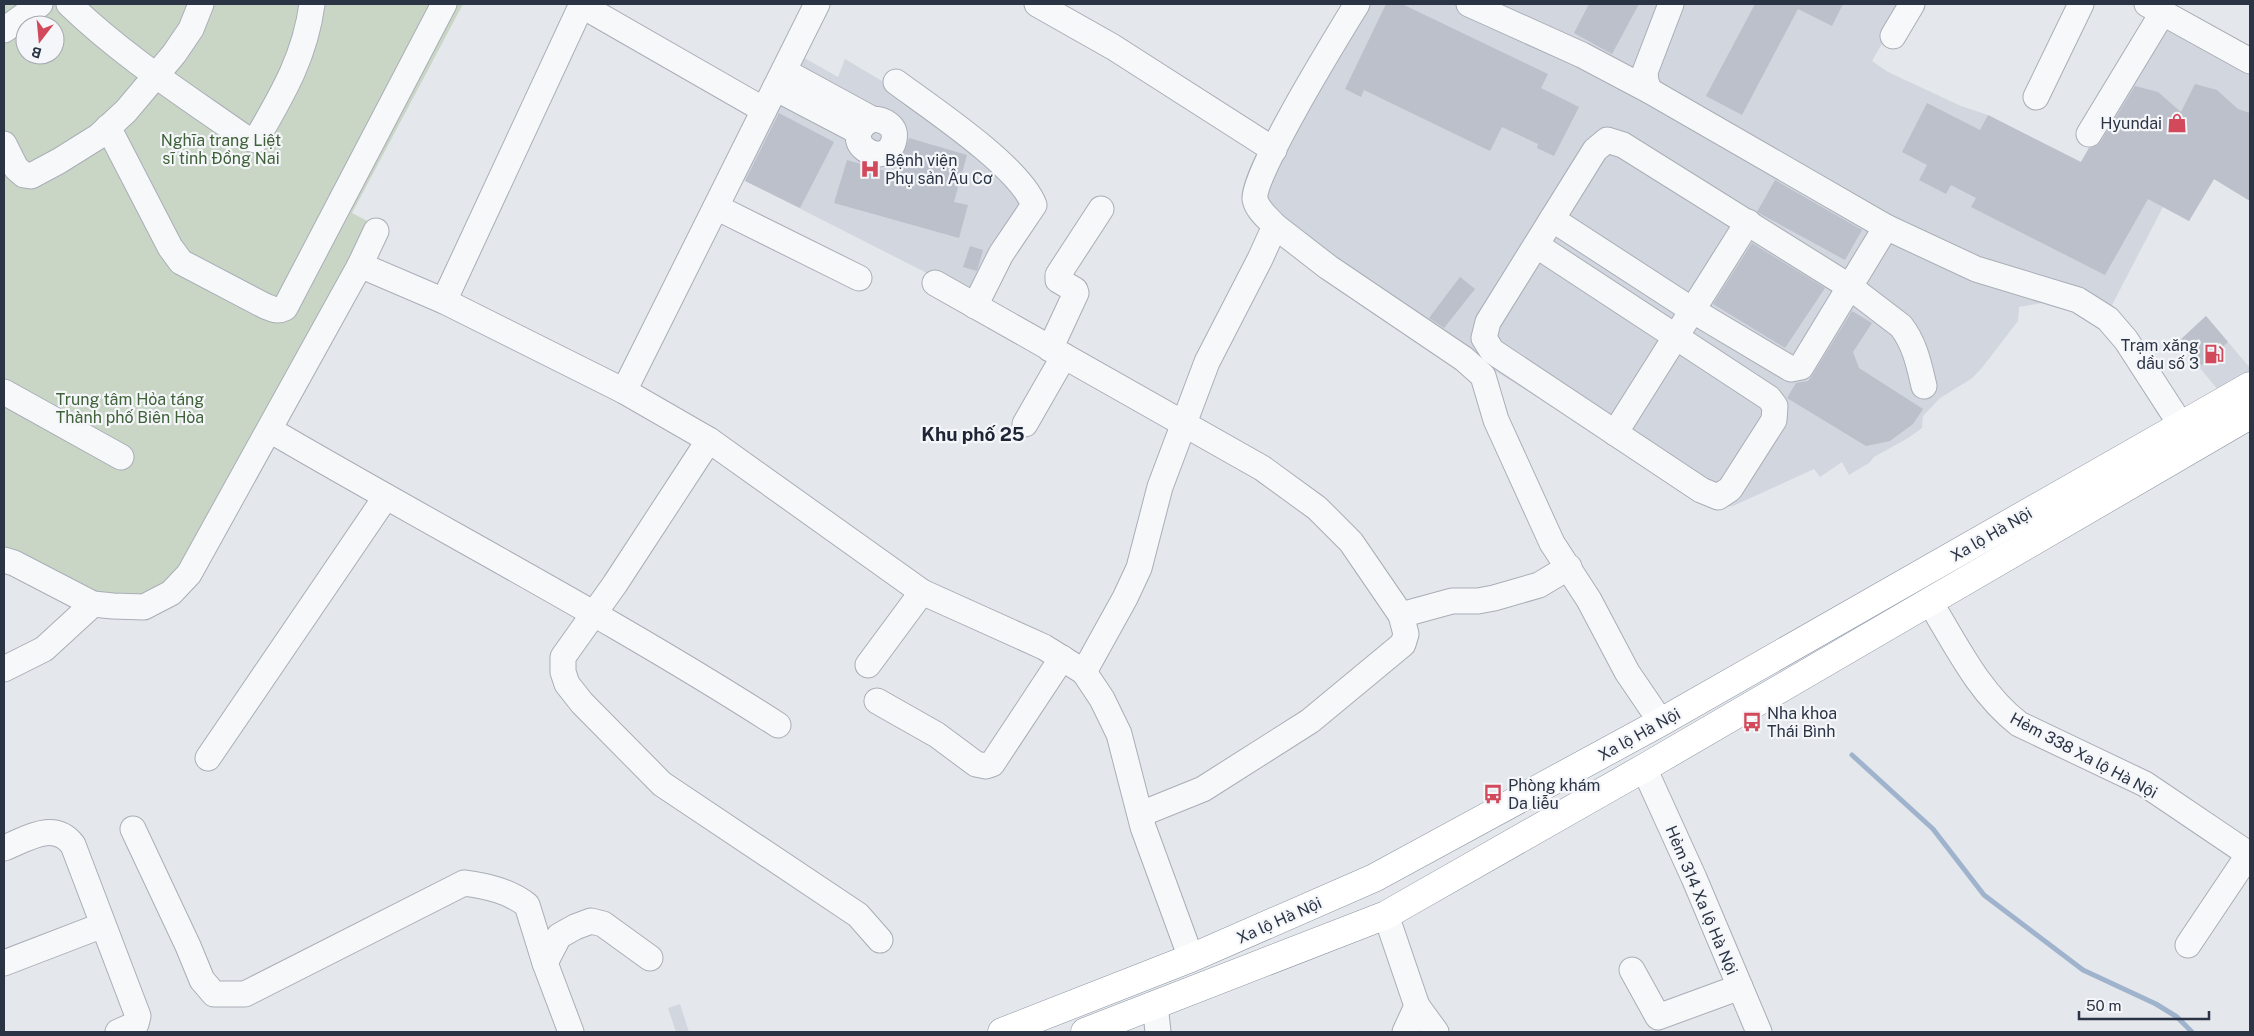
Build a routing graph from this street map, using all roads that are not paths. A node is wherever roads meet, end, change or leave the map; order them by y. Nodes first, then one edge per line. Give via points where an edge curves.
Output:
1 (40, 4) edge
2 (69, 4) edge
3 (201, 4) edge
4 (312, 4) edge
5 (444, 4) edge
6 (582, 4) edge
7 (817, 4) edge
8 (1037, 4) edge
9 (1358, 4) edge
10 (1470, 4) edge
11 (1671, 4) edge
12 (1912, 4) edge
13 (2081, 4) edge
14 (2155, 8) edge
15 (4, 30) edge
16 (1893, 36) dead end
17 (2250, 61) edge
18 (156, 77) junction
19 (780, 79) junction
20 (896, 82) dead end
21 (1650, 91) junction
22 (2036, 97) dead end
23 (764, 110) junction
24 (866, 126) dead end
25 (108, 127) junction
26 (2089, 134) dead end
27 (4, 144) edge
28 (1274, 150) junction
29 (716, 207) junction
30 (1101, 209) dead end
31 (1552, 219) junction
32 (1748, 222) junction
33 (1275, 226) junction
34 (1886, 226) junction
35 (376, 231) dead end
36 (1536, 245) junction
37 (360, 265) junction
38 (859, 278) dead end
39 (935, 283) dead end
40 (1850, 287) junction
41 (444, 301) junction
42 (975, 306) junction
43 (1692, 310) junction
44 (1676, 337) junction
45 (1057, 353) junction
46 (1924, 386) dead end
47 (2250, 386) edge
48 (624, 391) junction
49 (4, 392) edge
50 (2250, 415) edge
51 (1025, 424) dead end
52 (1183, 425) junction
53 (2181, 425) junction
54 (270, 430) junction
55 (1615, 433) junction
56 (709, 440) junction
57 (121, 457) dead end
58 (385, 498) junction
59 (4, 560) edge
60 (1569, 567) junction
61 (922, 592) junction
62 (1930, 602) junction
63 (93, 604) junction
64 (594, 614) junction
65 (1401, 615) junction
66 (1062, 658) junction
67 (868, 666) dead end
68 (4, 669) edge
69 (1084, 672) junction
70 (877, 701) dead end
71 (1661, 722) junction
72 (778, 725) dead end
73 (208, 758) dead end
74 (1644, 768) junction
75 (1140, 814) junction
76 (133, 829) dead end
77 (4, 848) edge
78 (2250, 854) edge
79 (1386, 915) junction
80 (103, 925) junction
81 (880, 940) dead end
82 (2188, 945) dead end
83 (650, 958) dead end
84 (1191, 958) junction
85 (4, 963) edge
86 (545, 963) junction
87 (1632, 970) dead end
88 (1740, 987) junction
89 (1155, 1004) junction
90 (1417, 1006) junction
91 (118, 1032) edge
92 (571, 1032) edge
93 (1002, 1032) edge
94 (1085, 1032) edge
95 (1158, 1032) edge
96 (1405, 1032) edge
97 (1436, 1032) edge
98 (1759, 1032) edge

1 - 15 street
2 - 18 street
3 - 18 street via 191,29
4 - 18 street via 302,48 288,84 256,140 244,137
5 - 25 street via 285,308 281,310 265,306 181,262 170,247
6 - 23 street
6 - 41 street
7 - 19 street
8 - 28 street via 1113,47
9 - 28 street
10 - 21 street via 1582,55
11 - 21 street via 1645,72
12 - 16 street
13 - 22 street
14 - 17 street
14 - 26 street
18 - 25 street
19 - 23 street
19 - 24 street
20 - 42 street via 997,159 1020,182 1034,205 1002,254
21 - 34 street
23 - 29 street
25 - 27 street via 31,176 16,168
28 - 33 street via 1256,188 1255,199
29 - 38 street
29 - 48 street
30 - 45 street via 1058,275 1058,280 1076,293
31 - 32 street via 1595,150 1608,140 1623,145
31 - 36 street
31 - 43 street
32 - 40 street
32 - 43 street
33 - 52 street via 1207,362
33 - 60 street via 1328,267 1464,359 1483,376 1496,420 1552,543
34 - 40 street
34 - 53 street via 1976,269 2078,300 2108,319 2126,340
35 - 37 street
36 - 44 street
36 - 55 street via 1488,322 1484,338 1492,351
37 - 41 street
37 - 54 street
39 - 42 street
40 - 43 street via 1801,367 1791,370
40 - 46 street via 1908,335 1916,352
41 - 48 street
42 - 45 street
43 - 44 street
44 - 55 street
44 - 55 street via 1769,398 1775,406 1774,420 1730,490 1718,497 1701,490
45 - 51 street
45 - 52 street
47 - 53 highway, Xa lộ Hà Nội
48 - 56 street
49 - 57 street
50 - 62 highway, Xa lộ Hà Nội
52 - 65 street via 1262,468 1317,508 1351,542
52 - 69 street via 1160,487 1139,568
53 - 71 highway, Xa lộ Hà Nội
54 - 58 street
54 - 63 street via 189,574 171,593 144,607
56 - 61 street
56 - 64 street
58 - 64 street
58 - 73 street
59 - 63 street
60 - 65 street via 1540,585 1494,598 1452,601
60 - 71 street via 1627,672
61 - 66 street
61 - 67 street
62 - 74 highway, Xa lộ Hà Nội
62 - 78 street, Hẻm 338 Xa lộ Hà Nội via 1976,679 2002,711 2019,724 2145,784
63 - 68 street via 44,649
64 - 72 street
64 - 81 street via 563,657 567,684 582,703 662,784 858,915
65 - 75 street via 1406,634 1403,644 1310,721 1202,789
66 - 69 street
66 - 70 street via 992,764 986,766 976,764 937,735
69 - 75 street via 1119,734
71 - 84 highway, Xa lộ Hà Nội via 1374,878
74 - 79 highway, Xa lộ Hà Nội
74 - 88 street, Hẻm 314 Xa lộ Hà Nội
75 - 84 street
76 - 86 street via 202,980 214,994 244,994 464,883 486,886 528,905
77 - 80 street via 47,831 68,838
78 - 82 street
79 - 89 highway, Xa lộ Hà Nội
79 - 90 street
80 - 85 street
80 - 91 street via 138,1016 136,1024
83 - 86 street via 603,924 591,921 559,936
84 - 93 highway, Xa lộ Hà Nội
86 - 92 street
87 - 88 street via 1658,1017
88 - 98 street, Hẻm 314 Xa lộ Hà Nội
89 - 94 highway, Xa lộ Hà Nội
89 - 95 street
90 - 96 street
90 - 97 street

